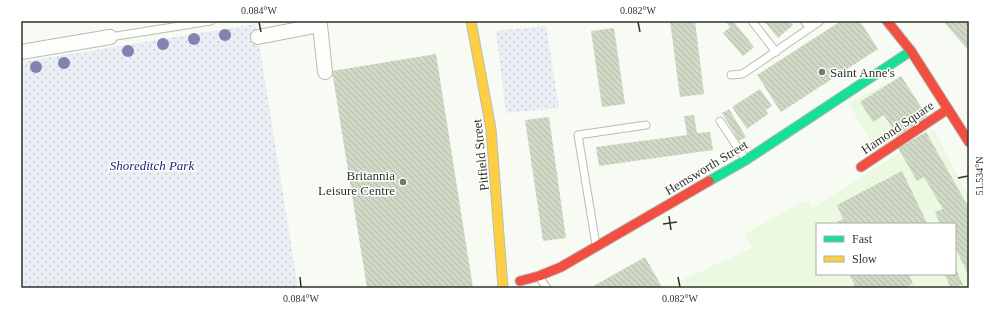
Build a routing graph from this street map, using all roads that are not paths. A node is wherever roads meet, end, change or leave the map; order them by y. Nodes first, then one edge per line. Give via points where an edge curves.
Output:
1 (211, 21) edge
2 (471, 21) edge
3 (752, 21) edge
4 (804, 21) edge
5 (820, 21) edge
6 (888, 21) edge
7 (322, 23) edge
8 (810, 28) junction
9 (258, 36) dead end
10 (110, 37) joint
11 (912, 51) junction
12 (21, 52) edge
13 (776, 52) junction
14 (325, 72) dead end
15 (731, 75) dead end
16 (948, 109) junction
17 (720, 121) dead end
18 (646, 124) dead end
19 (969, 142) edge
20 (746, 160) junction
21 (862, 167) dead end
22 (596, 247) junction
23 (539, 276) junction
24 (510, 283) edge
25 (547, 288) edge

1 - 10 lane
2 - 24 street, Pitfield Street via 491,129
3 - 13 lane
4 - 8 lane
5 - 8 lane
6 - 11 street
7 - 9 street
7 - 14 street
8 - 13 lane
10 - 12 street
11 - 16 street
11 - 20 street, Hemsworth Street
13 - 15 lane via 750,70
16 - 19 street
16 - 21 street, Hamond Square
17 - 20 lane
18 - 22 lane via 578,135
20 - 22 street, Hemsworth Street
22 - 23 street, Hemsworth Street
23 - 24 street, Hemsworth Street
23 - 25 lane

